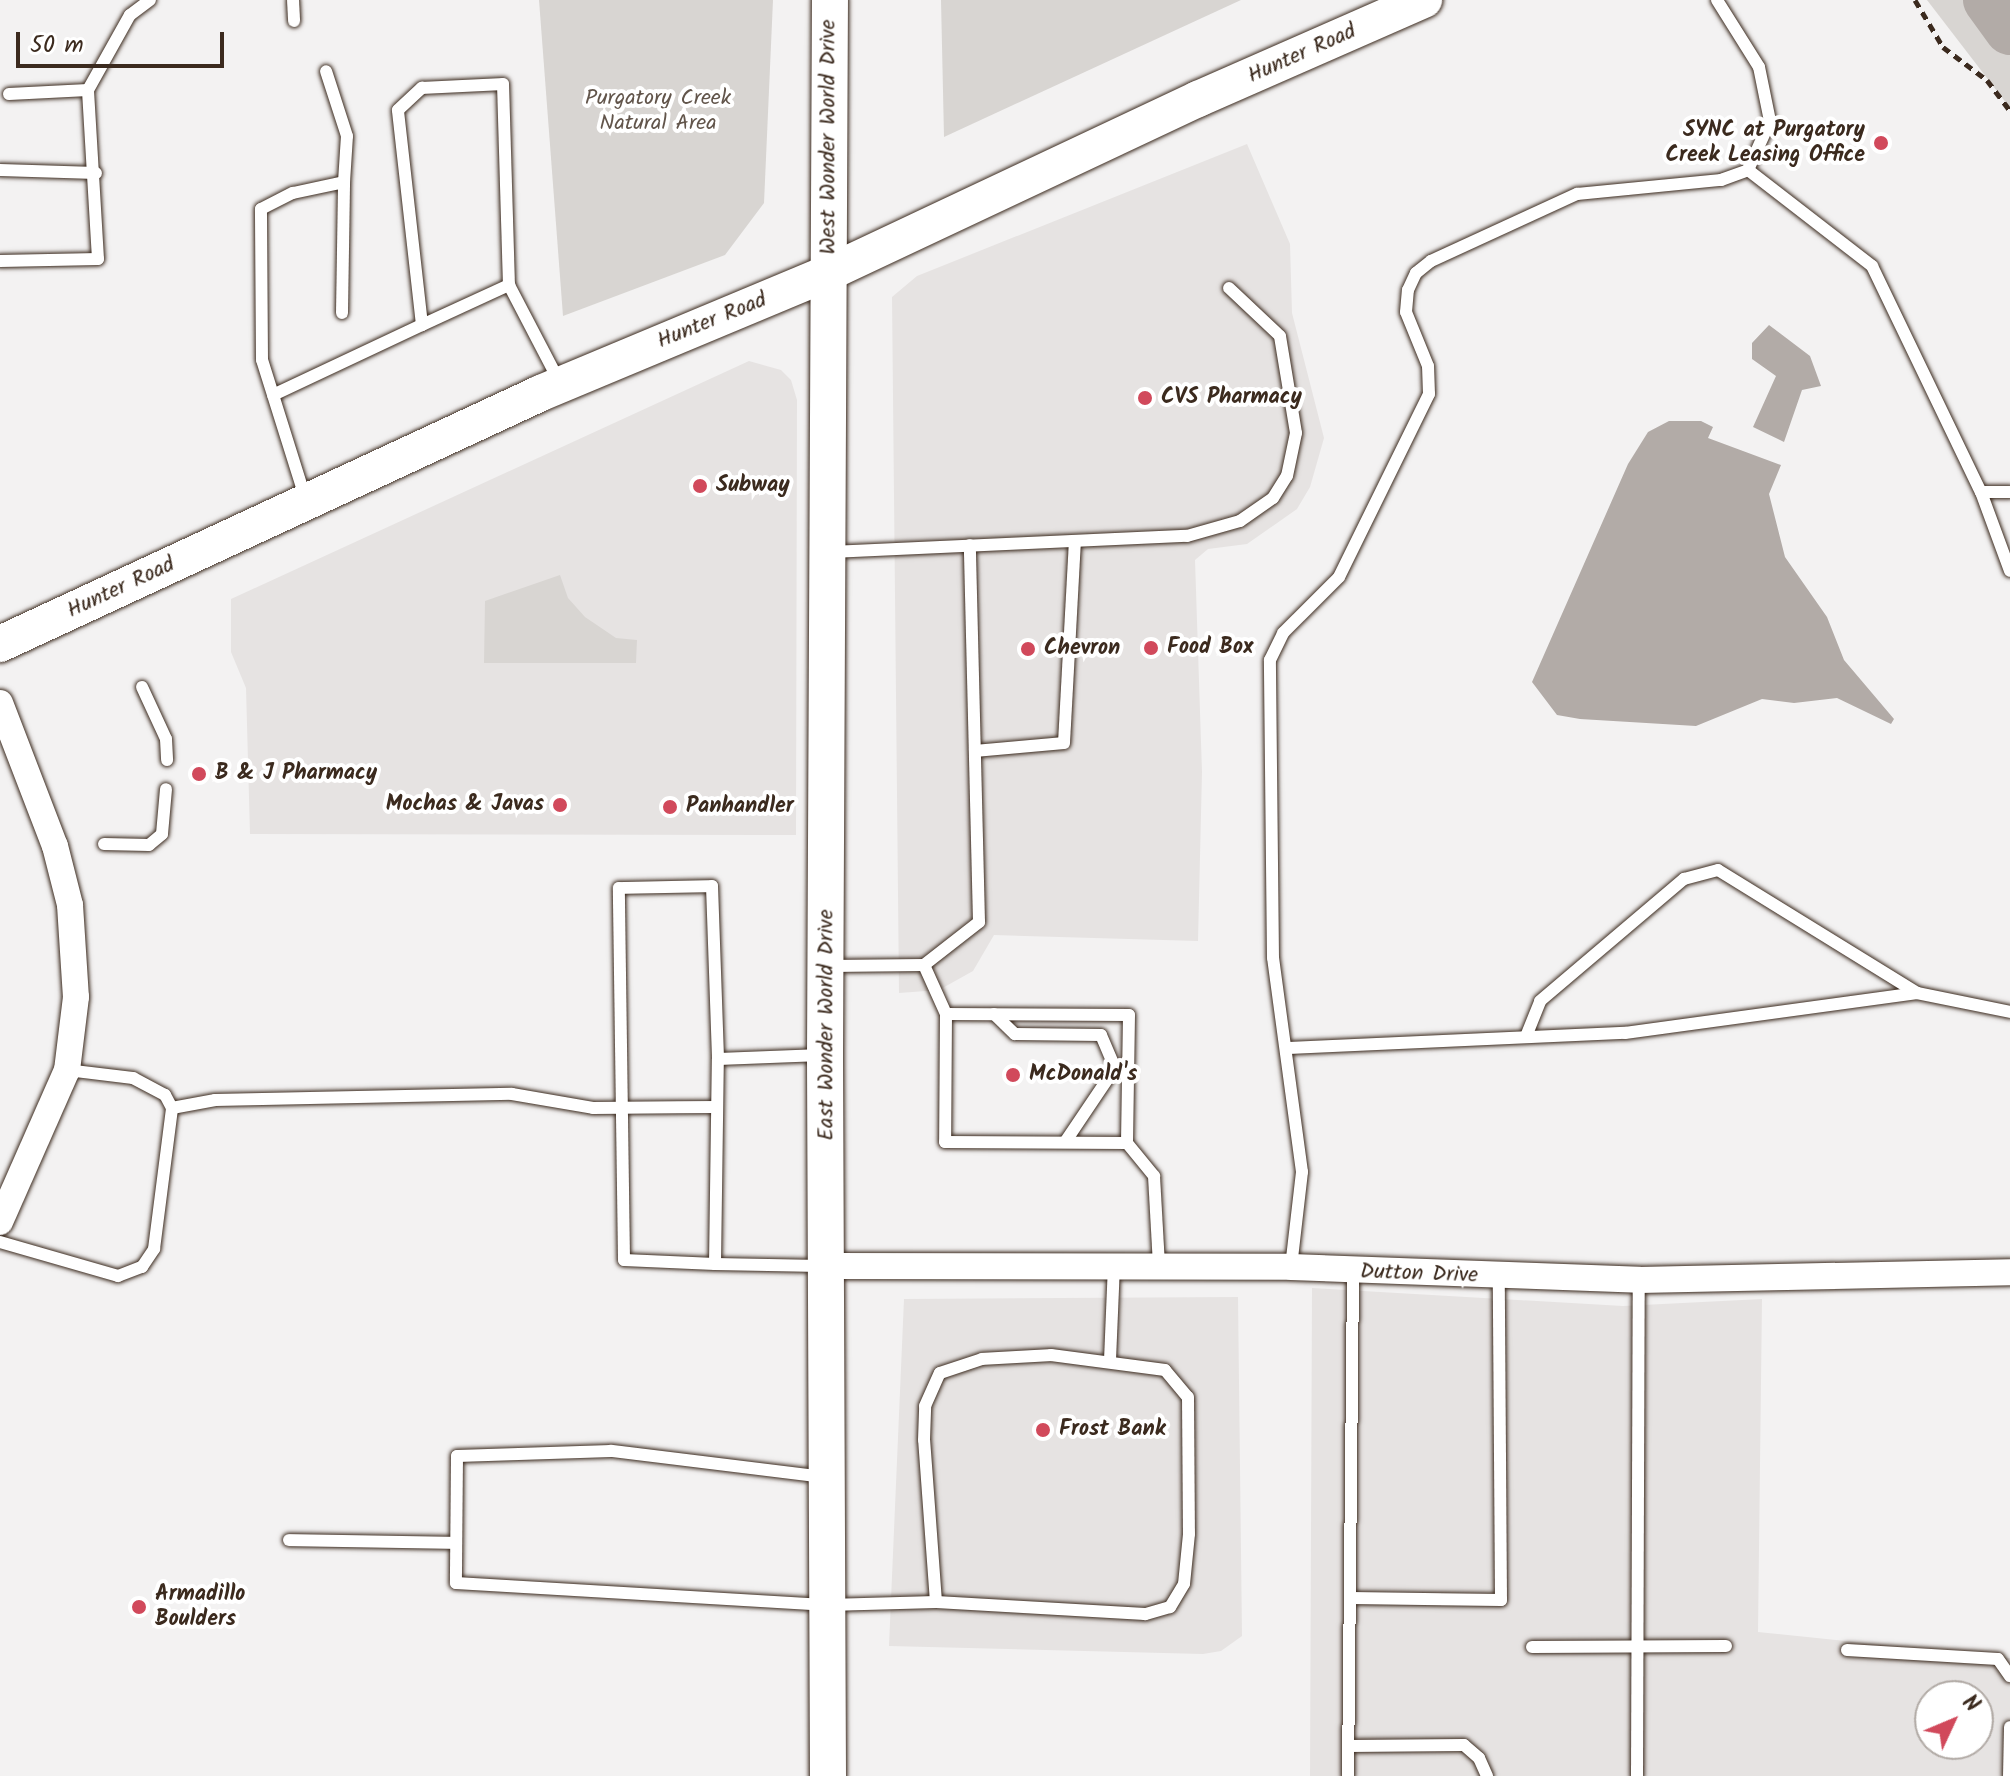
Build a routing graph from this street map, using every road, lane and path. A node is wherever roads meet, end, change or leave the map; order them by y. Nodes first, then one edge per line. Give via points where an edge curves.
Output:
1 (130, 0) edge
2 (150, 0) edge
3 (293, 0) edge
4 (830, 0) edge
5 (1424, 0) edge
6 (1717, 0) edge
7 (1915, 0) edge
8 (130, 15) junction
9 (294, 21) dead end
10 (326, 71) dead end
11 (88, 90) junction
12 (9, 94) dead end
13 (2010, 111) edge
14 (0, 170) edge
15 (1748, 170) junction
16 (96, 173) junction
17 (344, 182) junction
18 (0, 261) edge
19 (828, 273) junction
20 (509, 285) junction
21 (1229, 288) dead end
22 (342, 313) dead end
23 (422, 325) junction
24 (561, 384) junction
25 (273, 395) junction
26 (1981, 492) junction
27 (2010, 492) edge
28 (306, 500) junction
29 (1075, 542) junction
30 (970, 545) junction
31 (828, 552) junction
32 (2010, 571) edge
33 (0, 644) edge
34 (142, 687) dead end
35 (0, 703) edge
36 (975, 751) junction
37 (167, 760) dead end
38 (166, 789) dead end
39 (104, 844) dead end
40 (924, 965) junction
41 (828, 966) junction
42 (1917, 993) junction
43 (2010, 1012) edge
44 (946, 1014) junction
45 (994, 1014) junction
46 (1527, 1034) junction
47 (1289, 1048) junction
48 (825, 1055) junction
49 (718, 1059) junction
50 (67, 1070) junction
51 (717, 1107) junction
52 (172, 1108) junction
53 (622, 1108) junction
54 (1065, 1142) junction
55 (1127, 1143) junction
56 (0, 1222) edge
57 (0, 1242) edge
58 (715, 1264) junction
59 (828, 1266) junction
60 (1114, 1266) junction
61 (1159, 1266) junction
62 (1291, 1267) junction
63 (1353, 1272) junction
64 (2010, 1272) edge
65 (1499, 1276) junction
66 (1639, 1280) junction
67 (1110, 1360) junction
68 (828, 1478) junction
69 (289, 1540) dead end
70 (456, 1543) junction
71 (1351, 1598) junction
72 (936, 1602) junction
73 (828, 1605) junction
74 (1726, 1646) dead end
75 (1532, 1647) dead end
76 (1638, 1649) junction
77 (1847, 1650) dead end
78 (2010, 1676) edge
79 (2010, 1727) edge
80 (1348, 1746) junction
81 (828, 1776) edge
82 (1348, 1776) edge
83 (1487, 1776) edge
84 (1637, 1776) edge
85 (2009, 1776) edge

1 - 8 lane
2 - 8 lane
3 - 9 lane
4 - 19 main road, West Wonder World Drive
5 - 19 main road, Hunter Road via 1198,99
6 - 15 lane via 1759,67 1770,121
7 - 13 path via 1943,47 1987,80
8 - 11 lane
10 - 17 lane via 347,136
11 - 12 lane
11 - 16 lane
14 - 16 lane
15 - 26 lane via 1872,266
15 - 47 lane via 1721,180 1577,194 1431,261 1408,290 1406,312 1428,366 1429,394 1339,577 1283,633 1270,660 1273,958
16 - 18 lane via 98,259
17 - 22 lane
17 - 25 lane via 293,193 261,209 262,360
19 - 24 main road, Hunter Road
19 - 31 main road, East Wonder World Drive
20 - 23 lane
20 - 23 lane via 503,84 422,88 398,110
20 - 24 lane
21 - 29 lane via 1280,336 1296,433 1287,476 1273,498 1240,521 1187,536
23 - 25 lane
24 - 28 main road, Hunter Road
25 - 28 lane
26 - 27 lane
26 - 32 lane
28 - 33 main road, Hunter Road
29 - 30 lane
29 - 36 lane via 1064,743
30 - 31 lane
30 - 36 lane
31 - 41 main road, East Wonder World Drive
34 - 37 lane via 166,739
35 - 50 street via 55,846 70,905 76,997
36 - 40 lane via 979,922
38 - 39 lane via 162,834 149,845
40 - 41 lane
40 - 44 lane
41 - 48 main road, East Wonder World Drive
42 - 43 lane
42 - 46 lane via 1625,1033
42 - 46 lane via 1718,870 1684,879 1540,1001
44 - 45 lane
44 - 54 lane via 945,1142
45 - 54 lane via 1015,1034 1101,1035 1115,1068
45 - 55 lane via 1129,1015
46 - 47 lane
47 - 62 lane via 1302,1172
48 - 49 lane
48 - 59 main road, East Wonder World Drive
49 - 51 lane
49 - 53 lane via 712,886 619,888
50 - 52 lane via 133,1078 165,1095
50 - 56 street
51 - 53 lane
51 - 58 lane
52 - 53 lane via 215,1100 512,1094
52 - 57 lane via 154,1249 142,1267 118,1276
53 - 58 lane via 624,1260
54 - 55 lane
55 - 61 lane via 1154,1176
58 - 59 lane
59 - 60 street, Dutton Drive
59 - 68 main road, East Wonder World Drive
60 - 61 street, Dutton Drive
60 - 67 lane
61 - 62 street, Dutton Drive
62 - 63 street, Dutton Drive
63 - 65 street, Dutton Drive
63 - 71 lane
64 - 66 street, Dutton Drive
65 - 66 street, Dutton Drive
65 - 71 lane via 1501,1600
66 - 76 lane
67 - 72 lane via 1051,1355 982,1359 940,1373 925,1406 924,1440
67 - 72 lane via 1165,1370 1188,1397 1189,1534 1184,1584 1170,1607 1145,1614
68 - 70 lane via 611,1451 457,1456
68 - 73 main road, East Wonder World Drive
69 - 70 lane
70 - 73 lane via 456,1583
71 - 80 lane
72 - 73 lane
73 - 81 main road, East Wonder World Drive
74 - 76 lane
75 - 76 lane
76 - 84 lane
77 - 78 lane via 1998,1659
79 - 85 lane
80 - 82 lane
80 - 83 lane via 1464,1745 1479,1758

